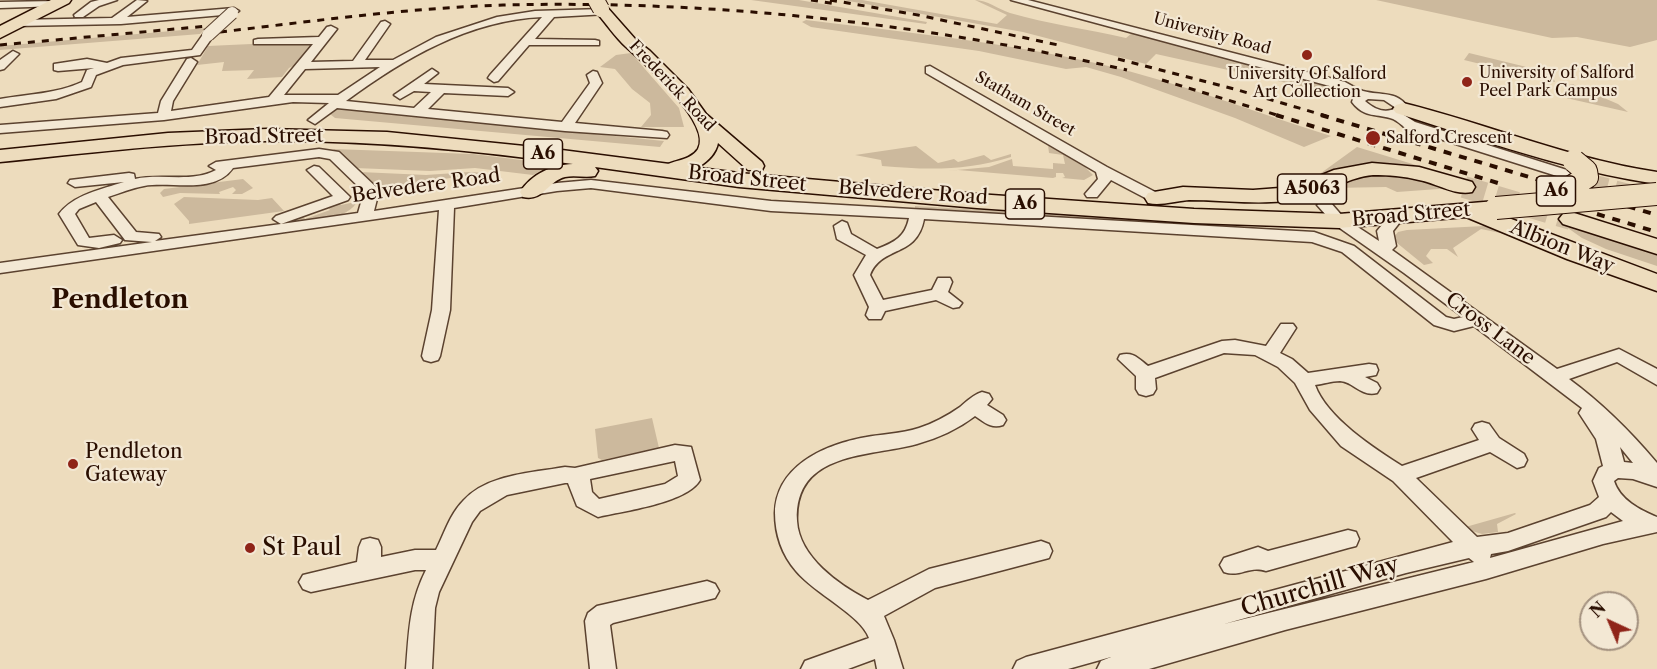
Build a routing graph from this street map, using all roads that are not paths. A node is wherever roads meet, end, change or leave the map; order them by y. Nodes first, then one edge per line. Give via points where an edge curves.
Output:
1 (113, 0) edge
2 (127, 0) edge
3 (1016, 0) edge
4 (142, 1) edge
5 (60, 2) edge
6 (0, 5) edge
7 (600, 7) edge
8 (551, 14) junction
9 (79, 15) dead end
10 (458, 19) dead end
11 (114, 21) junction
12 (17, 23) junction
13 (385, 24) dead end
14 (331, 29) dead end
15 (465, 31) junction
16 (1, 32) edge
17 (323, 40) junction
18 (258, 42) dead end
19 (526, 42) junction
20 (595, 43) dead end
21 (398, 63) junction
22 (357, 64) junction
23 (104, 66) junction
24 (192, 66) dead end
25 (302, 66) junction
26 (57, 67) dead end
27 (930, 70) dead end
28 (432, 73) dead end
29 (593, 75) dead end
30 (494, 78) dead end
31 (441, 89) junction
32 (508, 92) dead end
33 (274, 100) junction
34 (337, 102) junction
35 (0, 103) edge
36 (417, 112) junction
37 (1398, 112) joint
38 (164, 116) junction
39 (700, 118) junction
40 (315, 120) junction
41 (564, 127) junction
42 (0, 129) edge
43 (662, 135) dead end
44 (416, 138) junction
45 (0, 140) edge
46 (0, 150) edge
47 (554, 155) junction
48 (0, 156) edge
49 (229, 164) junction
50 (686, 166) junction
51 (755, 166) junction
52 (0, 169) edge
53 (314, 170) dead end
54 (1102, 170) junction
55 (641, 178) junction
56 (1657, 178) edge
57 (75, 183) dead end
58 (1657, 183) edge
59 (817, 185) junction
60 (531, 192) junction
61 (1092, 194) junction
62 (1657, 194) edge
63 (99, 195) junction
64 (1156, 198) junction
65 (1562, 202) junction
66 (1489, 204) junction
67 (447, 205) junction
68 (1409, 211) junction
69 (1339, 213) junction
70 (917, 215) junction
71 (365, 216) junction
72 (842, 226) dead end
73 (130, 237) junction
74 (1388, 246) junction
75 (1657, 247) edge
76 (877, 255) junction
77 (0, 268) edge
78 (1410, 269) junction
79 (1657, 270) edge
80 (1657, 277) edge
81 (1657, 283) edge
82 (945, 293) dead end
83 (1477, 319) junction
84 (1287, 328) dead end
85 (1270, 354) junction
86 (431, 356) dead end
87 (1127, 359) dead end
88 (1657, 378) edge
89 (1369, 379) dead end
90 (1304, 380) junction
91 (1562, 383) junction
92 (996, 420) dead end
93 (1517, 460) dead end
94 (1614, 470) junction
95 (1400, 475) junction
96 (578, 476) junction
97 (1657, 478) edge
98 (1610, 499) junction
99 (1654, 525) edge
100 (1348, 539) dead end
101 (1473, 547) junction
102 (1041, 551) dead end
103 (442, 560) junction
104 (1232, 565) dead end
105 (1493, 566) junction
106 (311, 582) dead end
107 (707, 591) dead end
108 (867, 613) junction
109 (886, 657) edge
110 (419, 669) edge
111 (603, 669) edge
112 (814, 669) edge
113 (1026, 669) edge
114 (1110, 669) edge

1 - 2 street
1 - 9 street via 95,4
3 - 37 street, University Road via 1341,85 1364,96 1379,95 1401,104
4 - 11 street
5 - 6 street
5 - 12 highway
7 - 8 street
7 - 39 main road, Frederick Road via 682,93
8 - 15 street via 509,18
8 - 19 street
10 - 15 street
11 - 12 street
11 - 23 street, bridge via 235,10 208,35 196,53
12 - 16 highway
13 - 22 street
14 - 17 street
15 - 21 street via 446,36
17 - 18 street
17 - 25 street
19 - 20 street
19 - 30 street
21 - 22 street
21 - 34 street
22 - 25 street
23 - 26 street via 87,63
23 - 35 street via 91,73 87,84 76,90
24 - 38 street via 167,101
25 - 33 street
27 - 54 street, Statham Street
28 - 31 street via 405,91
29 - 41 street via 597,83
31 - 32 street
31 - 36 street
33 - 34 street, Broad Street
33 - 38 street, Broad Street
34 - 36 street, Broad Street
34 - 40 street
36 - 41 street, Broad Street
37 - 65 highway
38 - 42 street, Broad Street
39 - 50 main road
39 - 51 main road, Frederick Road
40 - 44 highway via 365,124
40 - 45 highway via 139,125
41 - 43 street, Broad Street
44 - 46 highway, Broad Street / A6 via 298,128 186,131
44 - 47 highway, Broad Street / A6
44 - 48 highway, Broad Street / A6 via 267,135 121,142
44 - 50 highway, Broad Street / A6
44 - 52 highway via 180,149
47 - 50 highway, Broad Street / A6
47 - 55 highway
49 - 57 street
49 - 63 street via 224,173 214,177 147,181
49 - 71 street via 332,154 372,190
50 - 51 highway, Broad Street / A6
50 - 59 highway, Broad Street / A6 via 739,180
51 - 61 highway, Broad Street / A6
53 - 73 street via 343,197 289,218 149,238
54 - 61 street via 1105,179
54 - 64 street, Statham Street
55 - 59 highway via 681,185 774,191 800,192
55 - 60 highway via 564,170 546,177
56 - 65 highway via 1582,161
58 - 65 highway, A6
59 - 69 highway, Broad Street / A6 via 1183,215
60 - 67 street, Belvedere Road
60 - 70 street, Belvedere Road via 607,185 771,206
61 - 64 highway, Broad Street / A6
62 - 65 highway, A6, bridge
63 - 73 street
63 - 73 street via 74,206 67,214 84,242
64 - 66 highway, A5063 via 1171,194 1246,197 1305,192 1341,175 1368,170 1430,175
64 - 69 highway, Broad Street / A6 via 1190,204
65 - 66 highway, A5063
65 - 66 highway, A6, bridge
65 - 75 highway, A5063
65 - 79 highway, Albion Way / A5063 via 1591,247
65 - 80 highway, A5063 via 1565,244
66 - 68 highway, Broad Street / A6
66 - 81 highway, Albion Way / A5063 via 1576,254
67 - 71 street, Belvedere Road
67 - 86 street via 441,309
68 - 69 highway, Broad Street / A6
68 - 74 street via 1384,231
69 - 74 street, Cross Lane
69 - 78 street, Cross Lane
70 - 76 street via 909,239
70 - 83 street, Belvedere Road via 1314,237 1348,249 1440,321 1454,325
71 - 77 street, Belvedere Road
72 - 76 street via 843,236
74 - 78 street, Cross Lane
76 - 82 street via 862,275 877,311
78 - 83 street, Cross Lane
83 - 91 street, Cross Lane
84 - 85 street
85 - 87 street via 1222,347 1145,381
85 - 90 street
88 - 91 street via 1619,355
89 - 90 street via 1345,374
90 - 95 street via 1317,405 1348,441
91 - 94 street, Cross Lane via 1604,434 1613,455
91 - 97 street, Cross Lane via 1610,421
92 - 108 street via 978,403 953,421 919,436 835,453 801,474 790,486 785,518 791,548 813,575
93 - 95 street via 1487,436
94 - 97 street via 1626,469
94 - 98 street via 1602,481
95 - 101 street
96 - 96 street via 684,453 689,480 671,491 598,508 587,504 581,496
96 - 103 street via 516,484 486,495 463,517
98 - 99 street via 1631,516
98 - 101 street, Churchill Way via 1598,511 1585,516 1508,542
99 - 105 street, Churchill Way via 1616,531
100 - 104 street via 1266,561 1258,557
101 - 105 street
101 - 113 street, Churchill Way
102 - 108 street via 929,579
103 - 106 street via 369,558
103 - 110 street via 423,608
105 - 114 street, Churchill Way
107 - 111 street via 606,614 597,621
108 - 109 street
109 - 112 street

